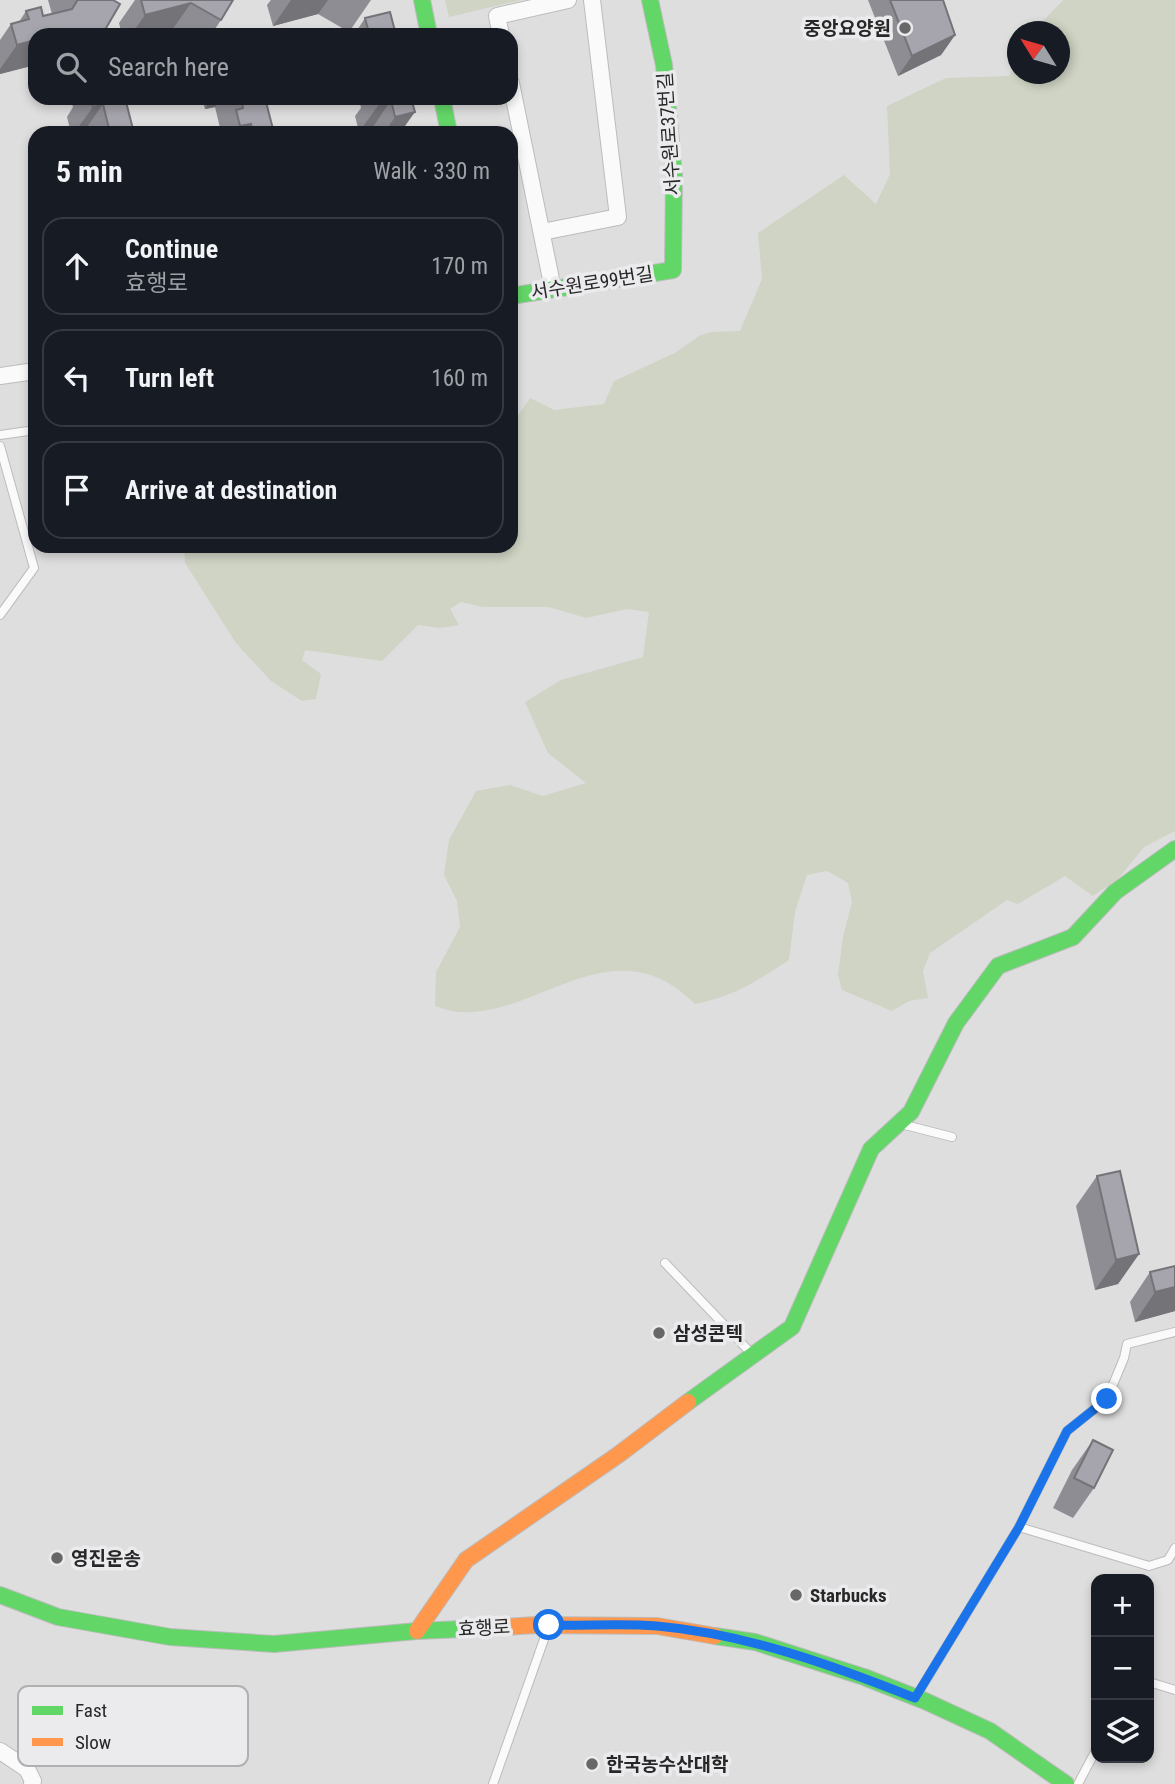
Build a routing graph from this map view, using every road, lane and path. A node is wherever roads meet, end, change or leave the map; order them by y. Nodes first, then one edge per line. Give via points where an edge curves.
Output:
1 (422, 0) edge
2 (568, 0) edge
3 (592, 0) edge
4 (650, 0) edge
5 (428, 28) edge
6 (500, 28) edge
7 (443, 105) edge
8 (516, 105) edge
9 (448, 126) edge
10 (542, 232) junction
11 (673, 270) joint
12 (554, 289) junction
13 (518, 295) edge
14 (28, 372) edge
15 (0, 376) edge
16 (28, 431) edge
17 (0, 435) edge
18 (0, 446) edge
19 (28, 546) edge
20 (30, 553) edge
21 (0, 615) edge
22 (1175, 849) edge
23 (952, 1136) dead end
24 (871, 1149) junction
25 (665, 1263) dead end
26 (1175, 1332) edge
27 (752, 1354) junction
28 (1019, 1527) junction
29 (1175, 1548) edge
30 (0, 1595) edge
31 (549, 1625) junction
32 (417, 1631) junction
33 (1154, 1684) edge
34 (1175, 1690) edge
35 (915, 1698) junction
36 (0, 1751) edge
37 (1091, 1759) edge
38 (18, 1763) edge
39 (22, 1766) edge
40 (32, 1784) edge
41 (493, 1784) edge
42 (1066, 1784) edge
43 (1078, 1784) edge

1 - 5 street
2 - 6 street via 497,16
3 - 10 street via 618,217
4 - 11 street, 서수원로37번길 via 664,65 674,176
7 - 9 street
8 - 10 street
10 - 12 street
11 - 12 street, 서수원로99번길
12 - 13 street, 서수원로99번길
14 - 15 street
16 - 17 lane
18 - 19 lane
20 - 21 lane via 34,568
22 - 24 street via 1115,891 1073,937 998,966 956,1024 911,1112
23 - 24 lane via 906,1125
24 - 27 street via 792,1326
25 - 27 lane
26 - 28 lane via 1128,1344 1107,1399 1067,1431
27 - 32 street via 618,1455 466,1560
28 - 29 lane via 1149,1566 1168,1560
28 - 35 lane
30 - 32 street, 효행로 via 58,1618 170,1637 274,1644
31 - 32 street, 효행로
31 - 35 street, 효행로 via 657,1626 755,1642
31 - 41 lane
33 - 34 lane
35 - 42 street, 효행로 via 990,1731
36 - 38 street
37 - 43 lane
39 - 40 street

